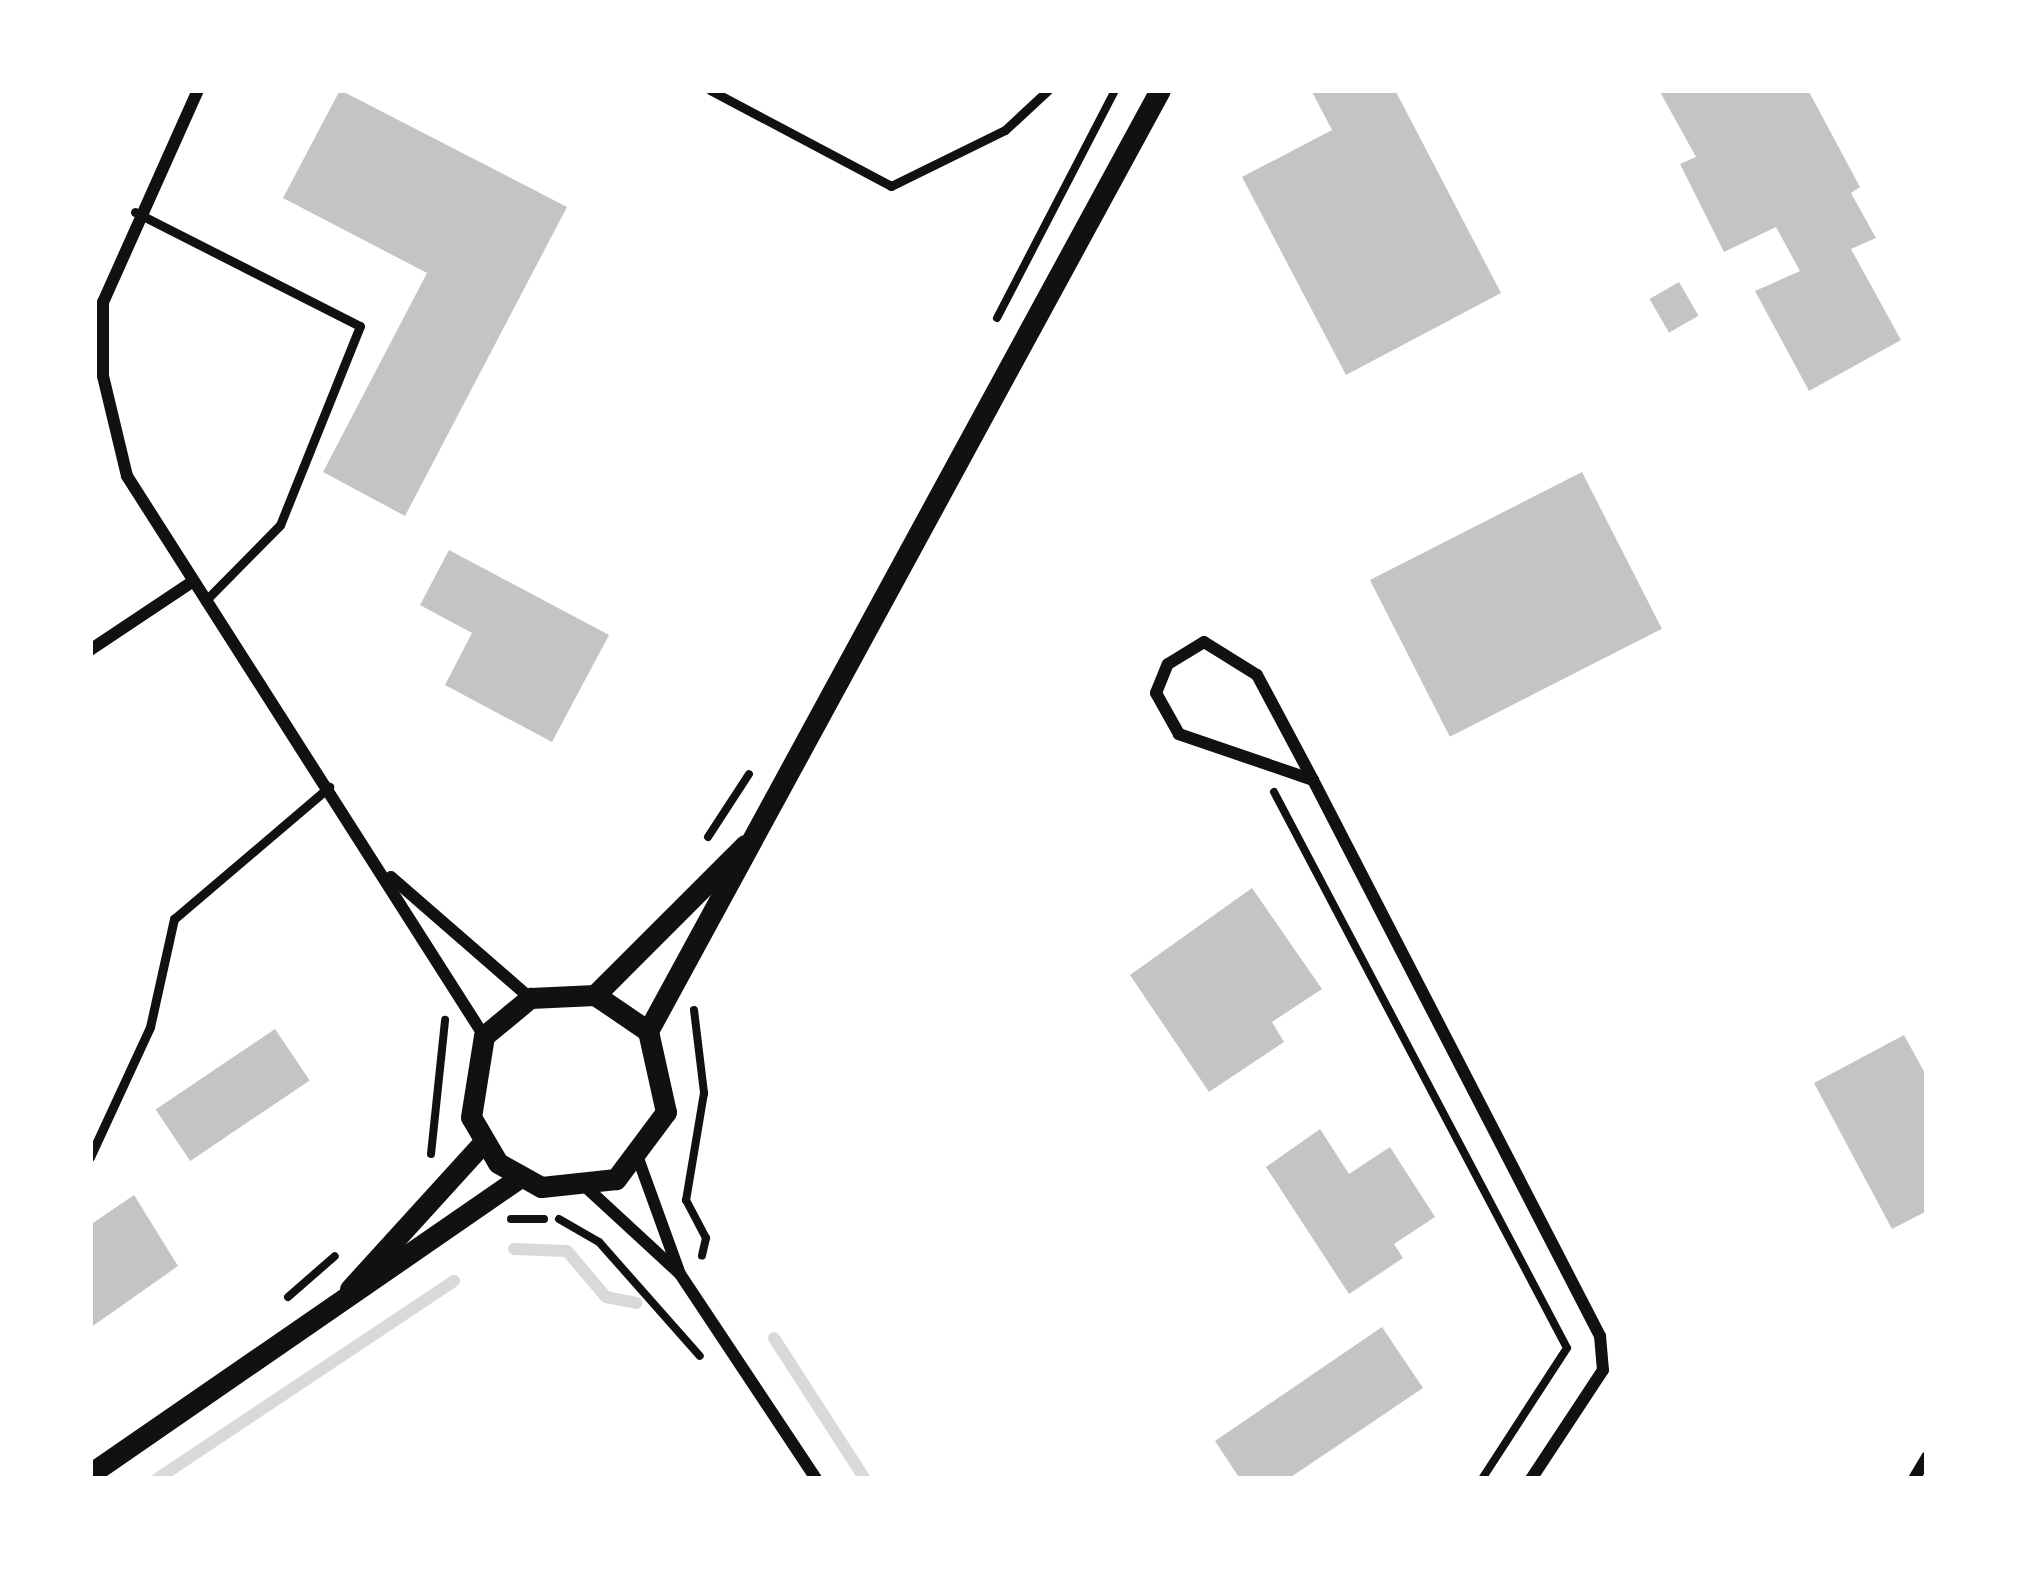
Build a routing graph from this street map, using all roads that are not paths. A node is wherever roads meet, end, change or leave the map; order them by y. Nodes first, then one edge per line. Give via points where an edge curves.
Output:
1 (198, 90) edge
2 (710, 90) edge
3 (1048, 90) edge
4 (1160, 90) edge
5 (135, 212) junction
6 (192, 582) junction
7 (205, 601) junction
8 (90, 650) edge
9 (1313, 780) junction
10 (329, 787) junction
11 (760, 829) junction
12 (384, 871) junction
13 (595, 995) junction
14 (530, 998) junction
15 (648, 1031) junction
16 (484, 1036) junction
17 (483, 1143) junction
18 (90, 1157) edge
19 (639, 1161) junction
20 (519, 1178) junction
21 (588, 1189) junction
22 (680, 1274) junction
23 (328, 1313) junction
24 (1927, 1456) edge
25 (90, 1474) edge
26 (816, 1479) edge
27 (1531, 1479) edge
28 (1914, 1479) edge

1 - 5 street
2 - 3 lane via 891,186 1005,130
4 - 11 street
5 - 6 street via 103,302 104,376 127,476
5 - 7 lane via 360,326 280,524
6 - 7 street
6 - 8 street
7 - 10 street
9 - 9 street via 1257,676 1221,645 1187,650 1156,693 1168,725 1262,769
9 - 27 street via 1600,1336 1603,1370
10 - 12 street
10 - 18 lane via 174,919 150,1027
11 - 13 street
11 - 15 street
12 - 14 street
12 - 16 street
13 - 14 street
13 - 15 street
14 - 16 street
15 - 19 street via 666,1112
16 - 17 street via 468,1089
17 - 20 street
17 - 23 street
19 - 21 street
19 - 22 street
20 - 21 street
20 - 23 street
21 - 22 street
22 - 26 street
23 - 25 street
24 - 28 street

